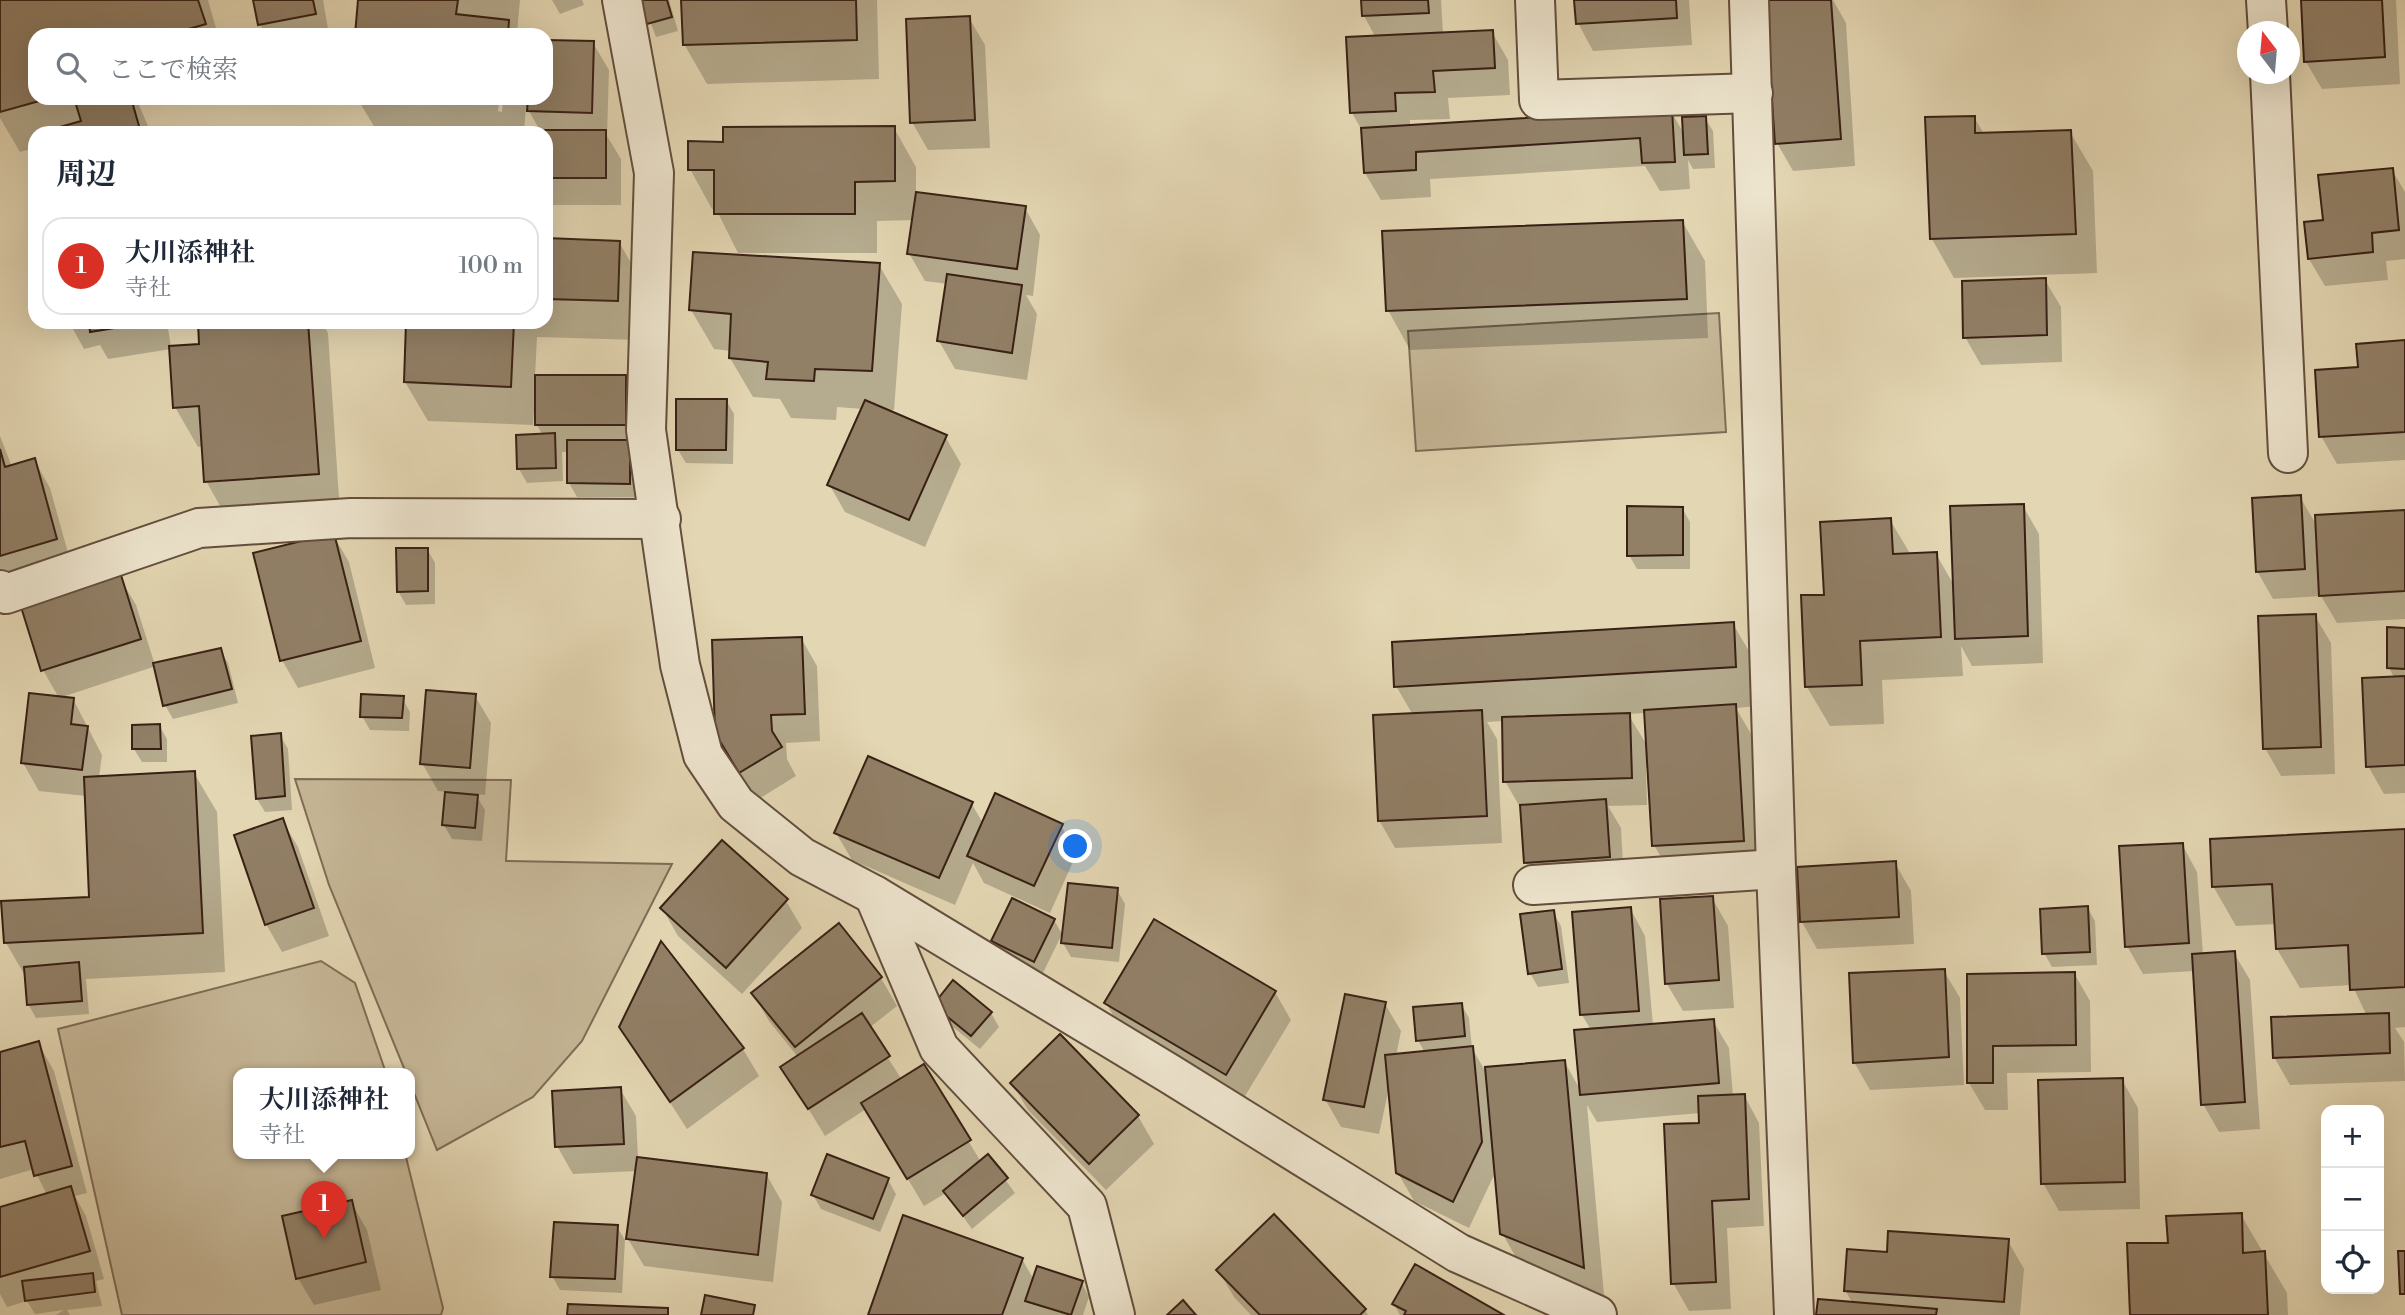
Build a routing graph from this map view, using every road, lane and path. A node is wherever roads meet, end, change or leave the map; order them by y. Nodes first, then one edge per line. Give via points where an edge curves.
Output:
1 (622, 0) edge
2 (1535, 0) edge
3 (1749, 0) edge
4 (2266, 0) edge
5 (2267, 21) edge
6 (2270, 84) edge
7 (1753, 93) junction
8 (2288, 453) dead end
9 (661, 519) junction
10 (0, 590) edge
11 (1776, 869) junction
12 (1533, 885) dead end
13 (874, 895) junction
14 (1115, 1315) edge
15 (1597, 1315) edge
16 (1794, 1315) edge

1 - 9 street via 654,173 646,430
2 - 7 street via 1539,100
3 - 7 street
4 - 5 street
6 - 8 street
7 - 11 street
9 - 10 street via 351,518 199,528 6,594
9 - 13 street via 680,665 703,755 736,804 802,857
11 - 12 street
11 - 16 street
13 - 14 street via 939,1048 1087,1206
13 - 15 street via 1458,1253

